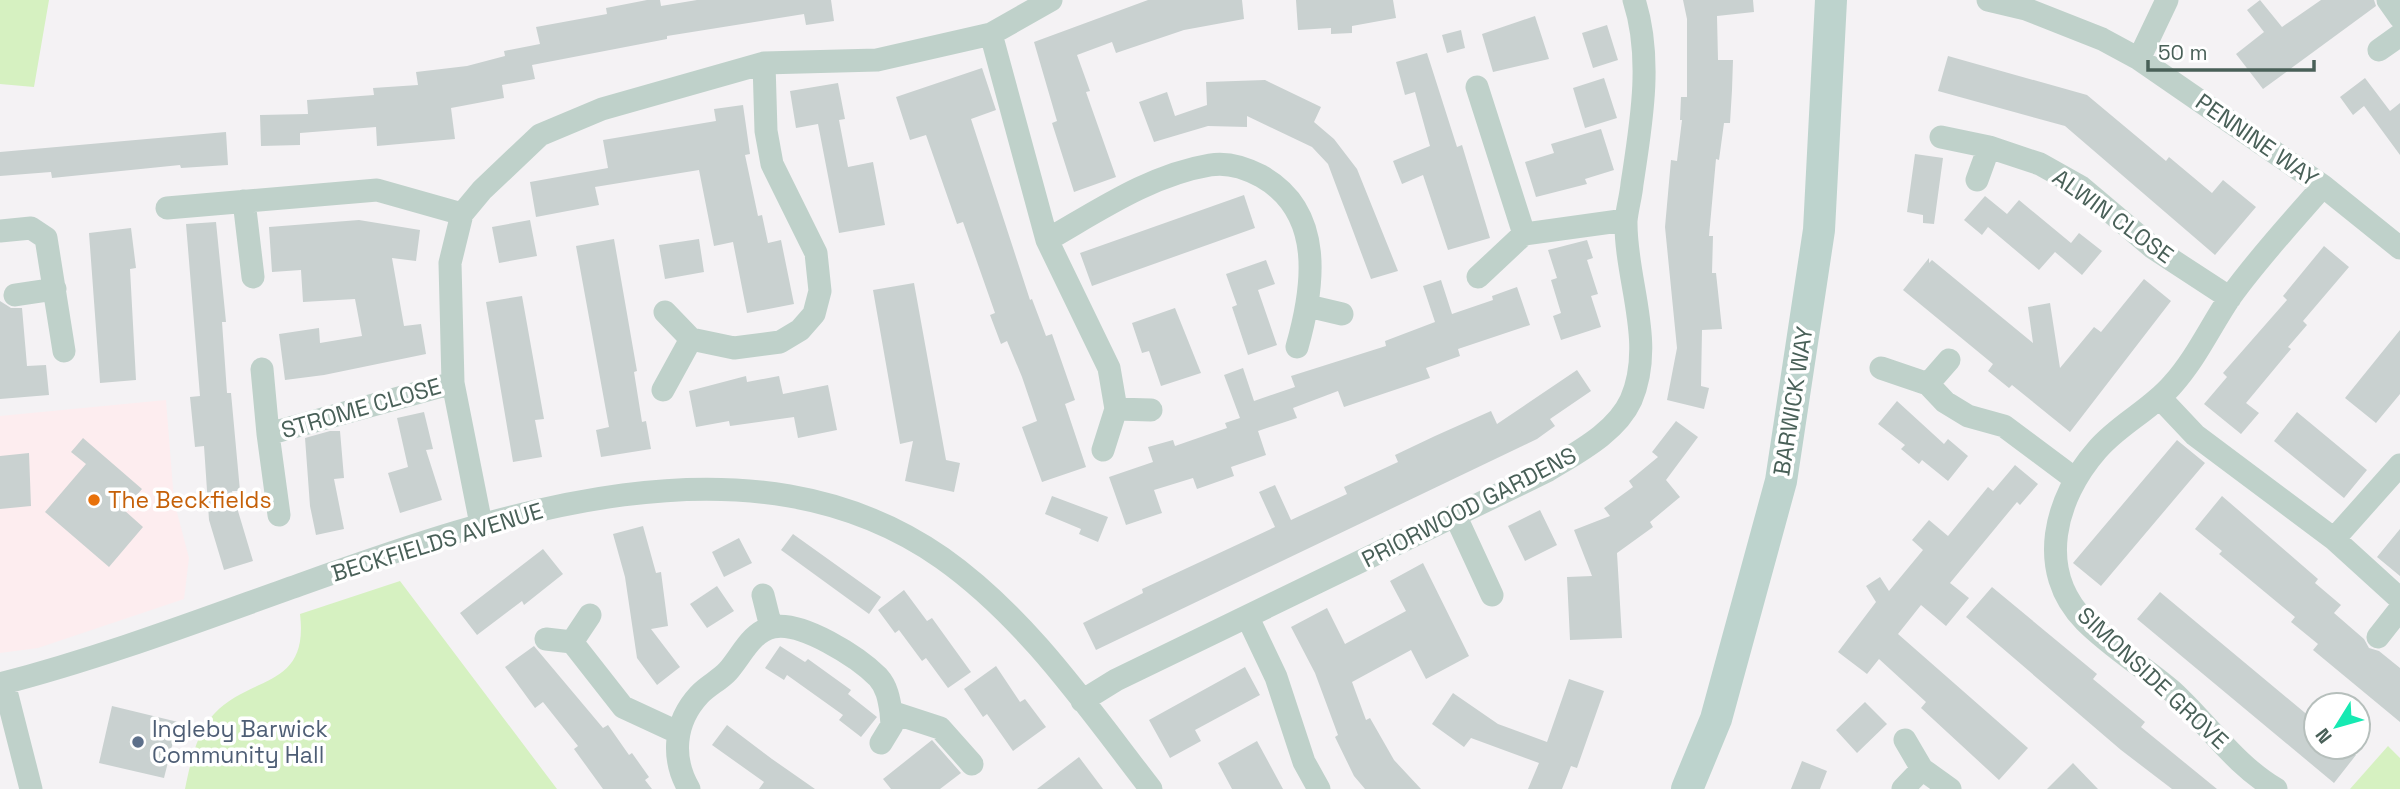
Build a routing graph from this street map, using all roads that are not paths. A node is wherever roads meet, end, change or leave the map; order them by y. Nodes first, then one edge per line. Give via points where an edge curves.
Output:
1 (1051, 0) edge
2 (1634, 0) edge
3 (1831, 0) edge
4 (1988, 0) edge
5 (2167, 0) edge
6 (2388, 0) edge
7 (2400, 17) edge
8 (991, 34) junction
9 (2400, 35) edge
10 (2379, 50) dead end
11 (2139, 60) junction
12 (764, 63) junction
13 (1476, 87) dead end
14 (1941, 137) dead end
15 (1989, 147) junction
16 (1978, 180) dead end
17 (2323, 186) junction
18 (244, 201) junction
19 (167, 208) dead end
20 (462, 214) junction
21 (1626, 220) junction
22 (0, 231) edge
23 (1524, 234) junction
24 (1047, 240) junction
25 (2400, 248) edge
26 (253, 277) dead end
27 (1478, 277) dead end
28 (55, 289) junction
29 (15, 295) dead end
30 (2230, 298) junction
31 (1308, 306) junction
32 (665, 312) dead end
33 (1342, 314) dead end
34 (691, 339) junction
35 (1297, 347) dead end
36 (64, 351) dead end
37 (1949, 360) dead end
38 (1881, 368) dead end
39 (262, 369) dead end
40 (453, 383) junction
41 (1928, 384) junction
42 (663, 390) dead end
43 (2161, 399) junction
44 (1116, 409) junction
45 (1151, 410) dead end
46 (268, 434) junction
47 (1103, 450) dead end
48 (2400, 465) edge
49 (2075, 479) junction
50 (279, 515) dead end
51 (1456, 517) junction
52 (481, 524) junction
53 (2334, 539) junction
54 (763, 595) dead end
55 (1492, 595) dead end
56 (2400, 599) edge
57 (2400, 609) edge
58 (590, 615) dead end
59 (1248, 618) junction
60 (771, 627) junction
61 (2378, 638) dead end
62 (546, 639) dead end
63 (572, 642) junction
64 (2, 684) edge
65 (1082, 701) junction
66 (891, 712) junction
67 (677, 733) junction
68 (1905, 740) dead end
69 (881, 743) dead end
70 (972, 764) dead end
71 (1922, 769) junction
72 (31, 789) edge
73 (689, 789) edge
74 (1151, 789) edge
75 (1319, 789) edge
76 (1687, 789) edge
77 (1903, 789) edge
78 (1950, 789) edge
79 (2276, 789) edge

1 - 8 street
2 - 21 street, PRIORWOOD GARDENS via 1643,26 1645,69
3 - 76 street, BARWICK WAY via 1819,230 1781,481 1716,719
4 - 11 street, PENNINE WAY via 2026,9 2102,39
5 - 11 street
6 - 7 street
8 - 12 street via 877,60
8 - 24 street
9 - 10 street
11 - 17 street, PENNINE WAY
12 - 20 street via 601,109 540,135
12 - 34 street via 772,164 816,253 820,291 814,314 780,342 734,348
13 - 23 street
14 - 15 street, ALWIN CLOSE
15 - 16 street
15 - 30 street, ALWIN CLOSE via 2040,164 2081,187 2152,247
17 - 25 street, PENNINE WAY
17 - 30 street, SIMONSIDE GROVE
18 - 19 street
18 - 20 street via 377,190
18 - 26 street
20 - 40 street via 450,263
21 - 23 street
21 - 51 street, PRIORWOOD GARDENS via 1641,334 1639,370 1630,401 1589,445
22 - 28 street via 31,228 46,238
23 - 27 street
24 - 31 street via 1143,186 1212,164 1246,167 1291,199 1307,234 1311,269
24 - 44 street via 1109,368
28 - 29 street
28 - 36 street
30 - 43 street, SIMONSIDE GROVE via 2191,363
31 - 33 street
31 - 35 street
32 - 34 street
34 - 42 street
37 - 41 street
38 - 41 street
39 - 46 street, STROME CLOSE
40 - 46 street, STROME CLOSE
40 - 52 street
41 - 49 street via 1968,416 2004,426
43 - 49 street, SIMONSIDE GROVE via 2117,429
43 - 53 street via 2195,435
44 - 45 street
44 - 47 street
46 - 50 street, STROME CLOSE
48 - 53 street
49 - 79 street, SIMONSIDE GROVE via 2063,503 2054,560 2063,588 2083,620 2171,691 2256,777
51 - 55 street
51 - 59 street, PRIORWOOD GARDENS
52 - 64 street, BECKFIELDS AVENUE via 83,661
52 - 65 street, BECKFIELDS AVENUE via 557,506 694,490 771,493 833,507 894,531 978,586 1019,625
53 - 56 street
54 - 60 street
57 - 61 street
58 - 63 street
59 - 65 street, PRIORWOOD GARDENS via 1116,680
59 - 75 street
60 - 66 street via 802,629 825,640 878,678 888,694
60 - 67 street via 748,643 727,672 699,694
62 - 63 street
63 - 67 street via 623,707
64 - 72 street
65 - 74 street, BECKFIELDS AVENUE
66 - 69 street via 892,725
66 - 70 street via 940,728
67 - 73 street via 677,757
68 - 71 street
71 - 77 street
71 - 78 street

